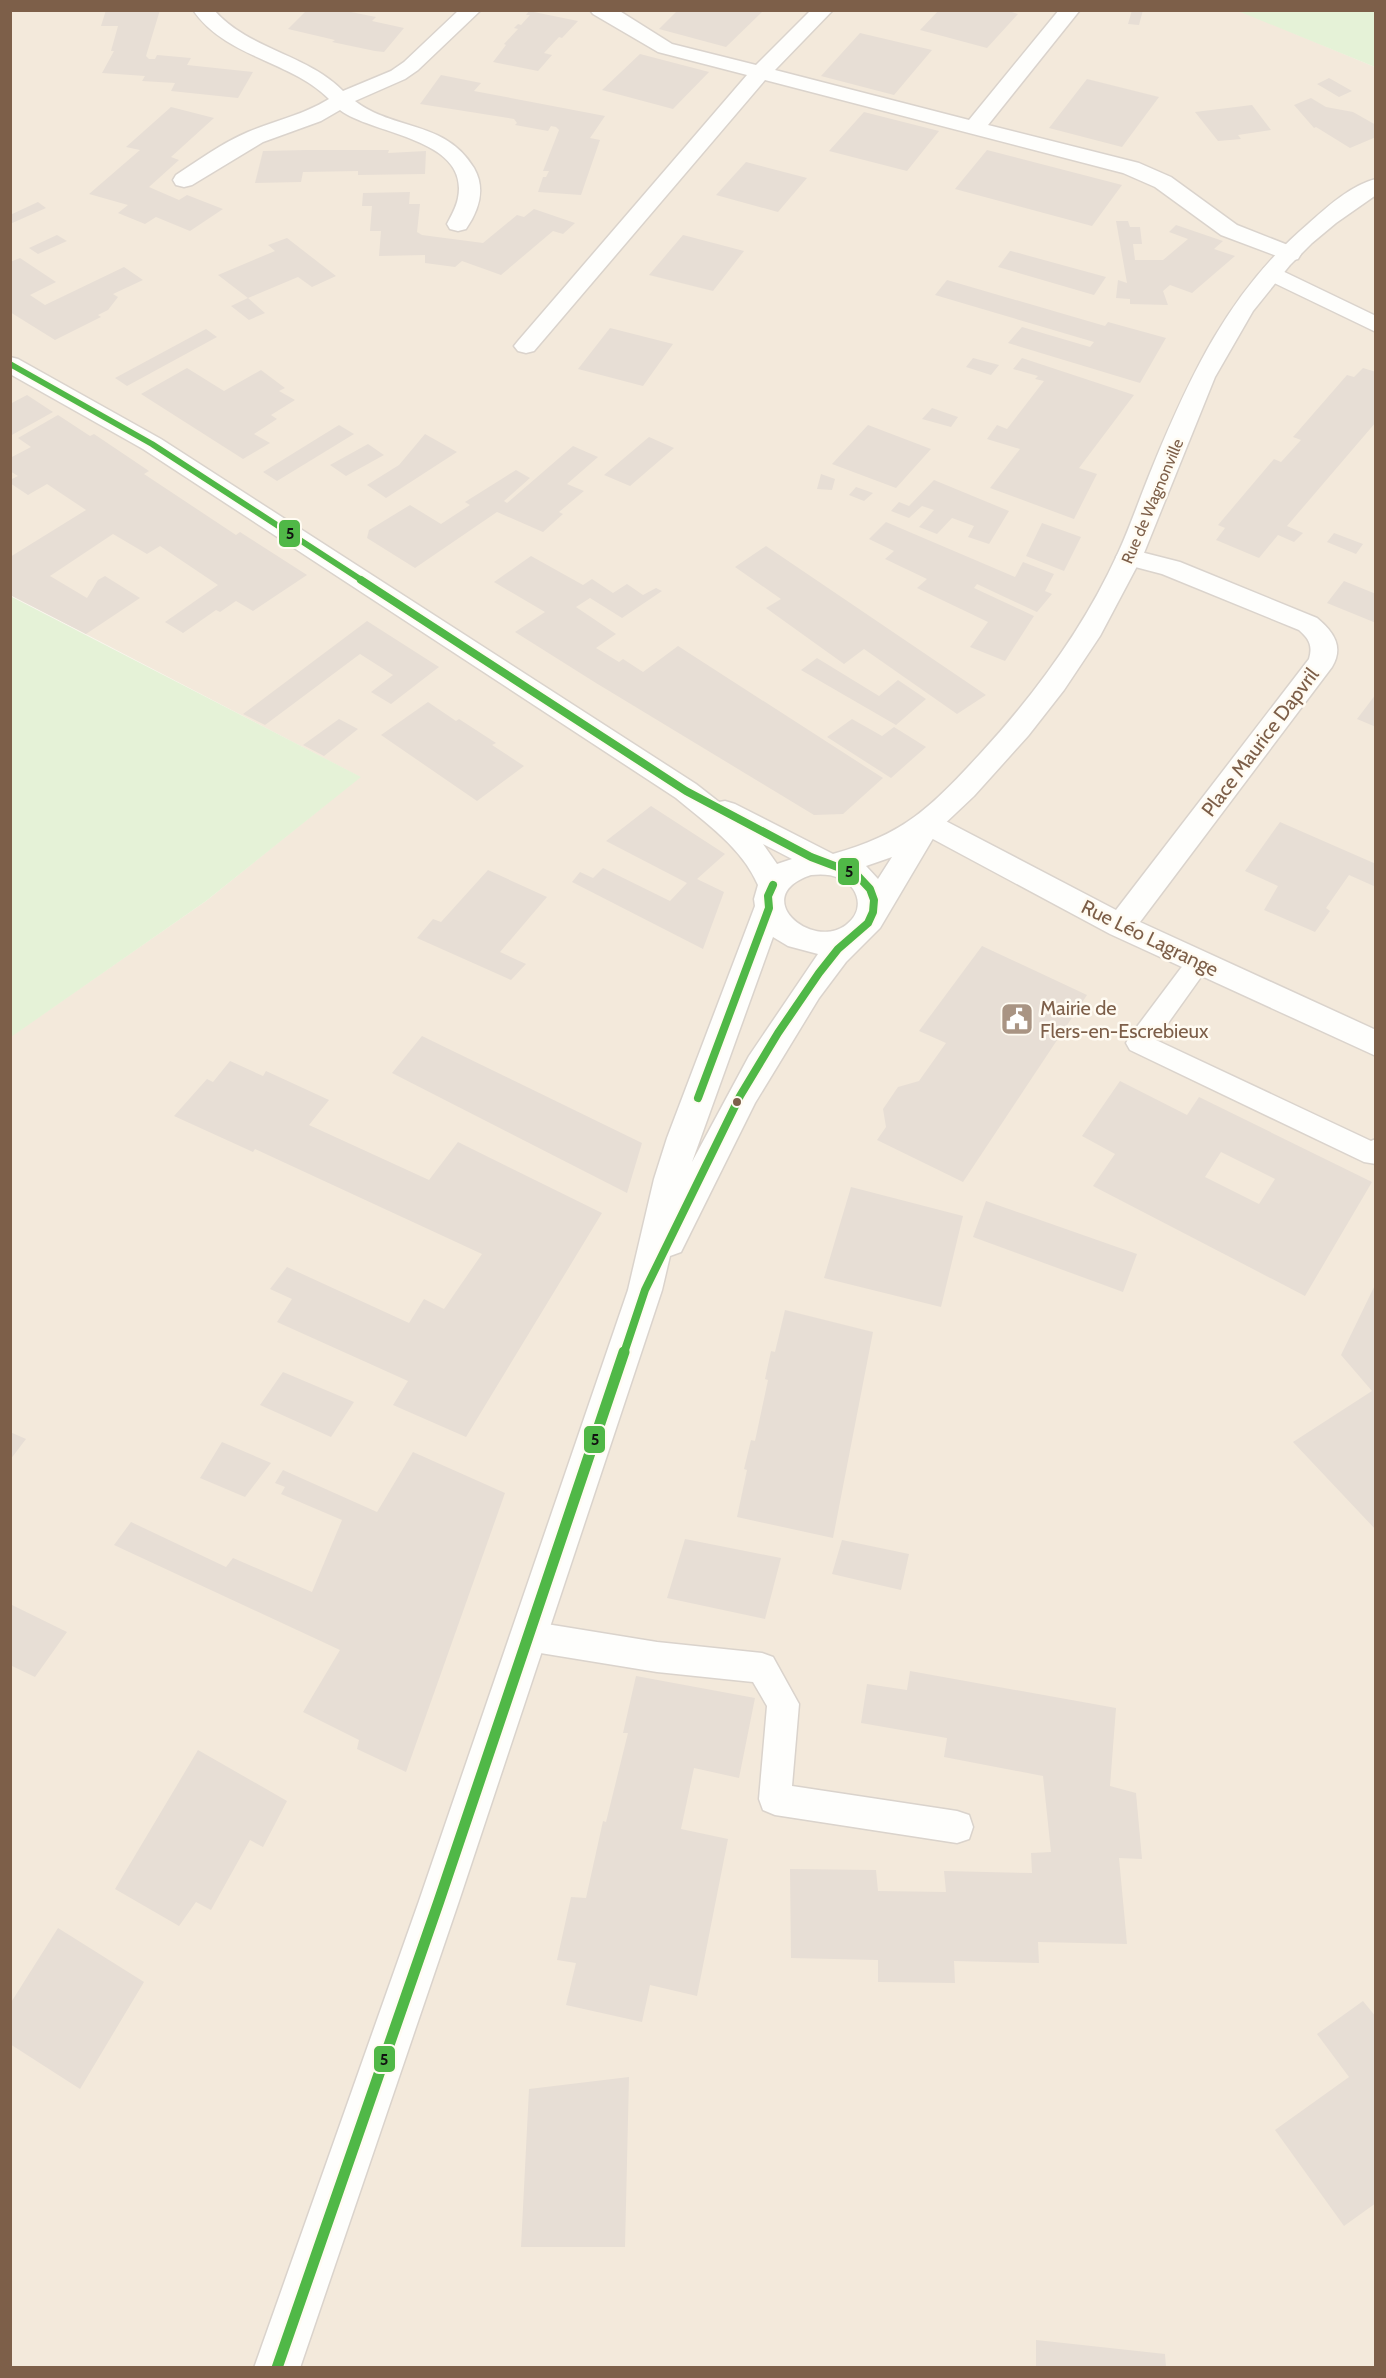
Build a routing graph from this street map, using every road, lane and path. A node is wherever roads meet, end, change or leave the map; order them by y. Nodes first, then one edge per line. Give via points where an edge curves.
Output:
1 (203, 10) edge
2 (471, 10) edge
3 (600, 10) edge
4 (823, 10) edge
5 (1070, 10) edge
6 (760, 73) junction
7 (341, 100) junction
8 (974, 128) junction
9 (184, 180) dead end
10 (1376, 185) edge
11 (458, 224) dead end
12 (1290, 254) junction
13 (1272, 273) junction
14 (1376, 325) edge
15 (526, 346) dead end
16 (10, 364) edge
17 (1130, 557) junction
18 (686, 791) junction
19 (928, 824) junction
20 (830, 865) junction
21 (771, 896) junction
22 (873, 912) junction
23 (1121, 926) junction
24 (851, 936) junction
25 (1199, 963) junction
26 (1376, 1044) edge
27 (1376, 1150) edge
28 (645, 1290) junction
29 (528, 1636) junction
30 (957, 1827) dead end
31 (276, 2367) edge

1 - 7 street via 222,31 304,71
2 - 7 street via 398,75
3 - 6 street via 627,23 657,45
4 - 6 street
5 - 8 street
6 - 8 street
6 - 15 street
7 - 9 street via 314,117 237,146
7 - 11 street via 368,118 417,133 449,150 468,176 470,190
8 - 12 street via 1143,172 1229,230
10 - 12 street, Rue de Wagnonville via 1341,208
12 - 13 street, Rue de Wagnonville
13 - 14 street
13 - 17 street, Rue de Wagnonville via 1236,316 1212,358
16 - 18 street via 152,444
17 - 19 street, Rue de Wagnonville via 1067,668 989,762
17 - 23 street, Place Maurice Dapvril via 1171,568 1308,624 1321,635 1326,650 1322,661
18 - 20 street
18 - 21 street via 736,834 764,867
19 - 20 street, Rue de Wagnonville via 894,844
19 - 22 street, Rue de Wagnonville
19 - 23 street, Rue Léo Lagrange
20 - 21 street via 795,868 782,875
20 - 22 street via 856,874 866,883 873,894
21 - 24 street via 778,925 789,934 828,942
21 - 28 street via 670,1179
22 - 24 street via 864,928
23 - 25 street, Rue Léo Lagrange
24 - 28 street via 812,983 740,1096
25 - 26 street, Rue Léo Lagrange
25 - 27 lane via 1139,1043 1373,1154
28 - 29 street
29 - 30 lane via 657,1657 762,1668 783,1704 775,1799
29 - 31 street

